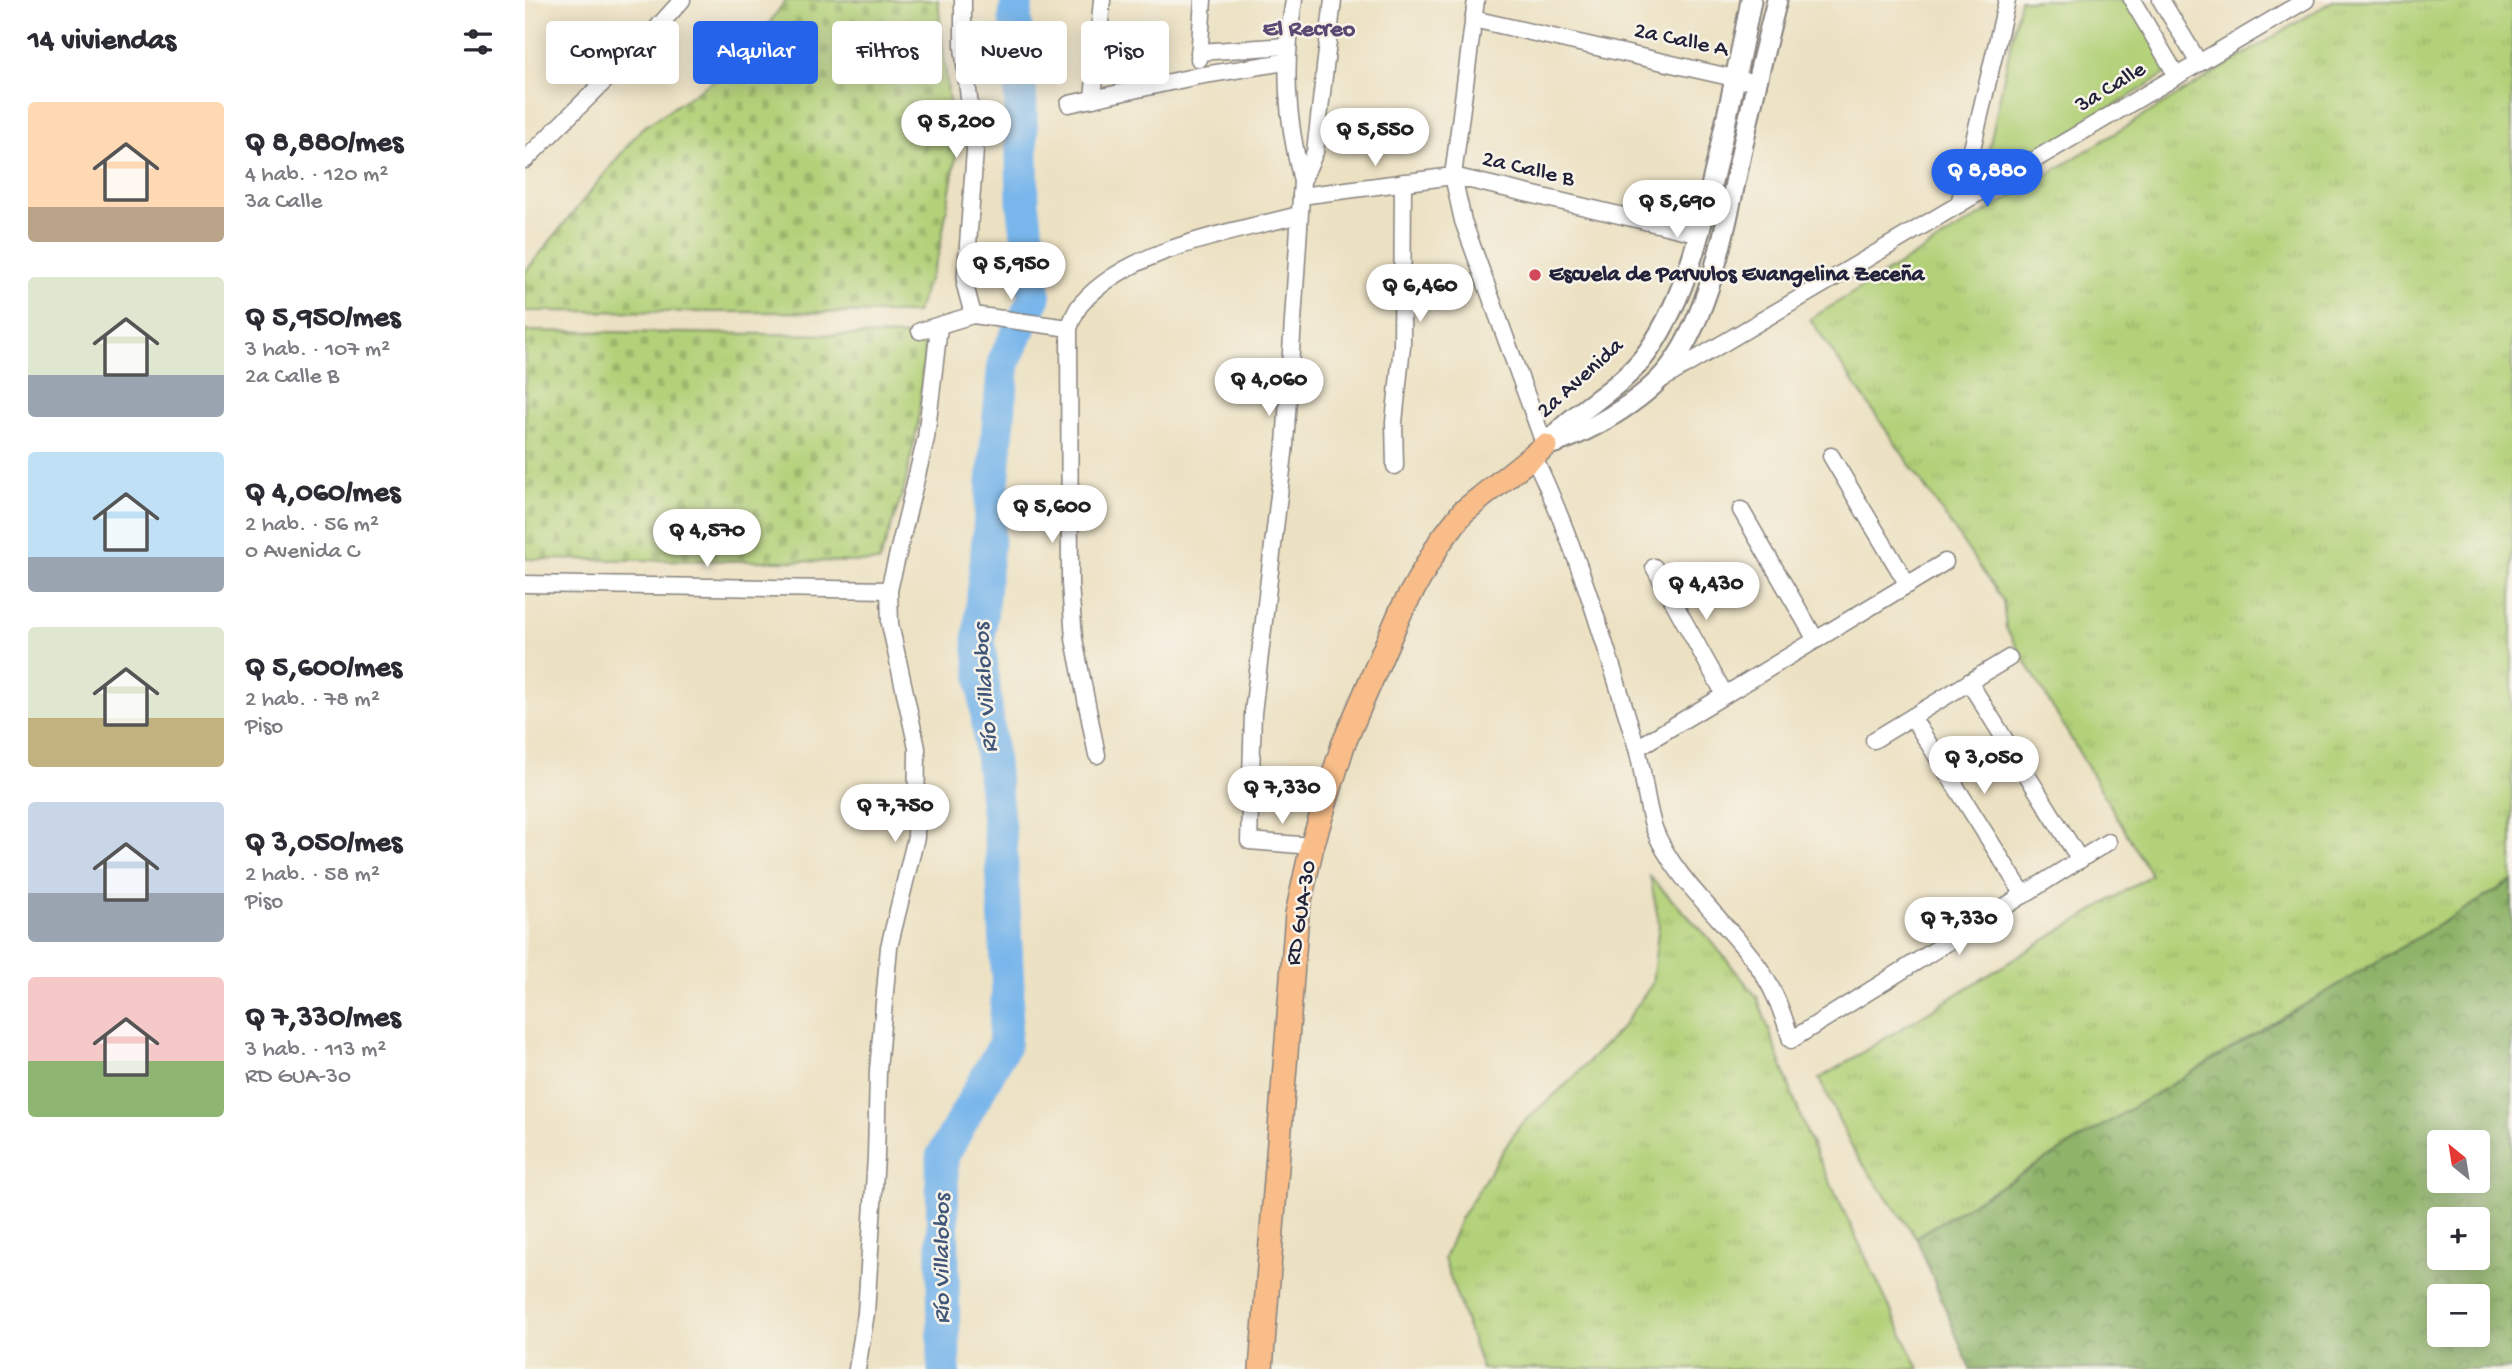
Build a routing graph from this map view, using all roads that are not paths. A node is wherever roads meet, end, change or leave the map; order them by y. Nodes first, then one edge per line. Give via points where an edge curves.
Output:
1 (682, 0) edge
2 (963, 0) edge
3 (1102, 0) edge
4 (1203, 0) edge
5 (1294, 0) edge
6 (1333, 0) edge
7 (1476, 0) edge
8 (1751, 0) edge
9 (1777, 0) edge
10 (2007, 0) edge
11 (2132, 0) edge
12 (2161, 0) edge
13 (2306, 0) edge
14 (1473, 19) junction
15 (1199, 52) junction
16 (1285, 54) junction
17 (2199, 63) junction
18 (1198, 76) junction
19 (2177, 76) junction
20 (1736, 77) junction
21 (1756, 83) junction
22 (1093, 99) junction
23 (1069, 104) dead end
24 (525, 160) edge
25 (1453, 176) junction
26 (1403, 182) junction
27 (1302, 188) junction
28 (1959, 204) junction
29 (1299, 215) junction
30 (1700, 234) junction
31 (977, 315) junction
32 (939, 327) junction
33 (1069, 328) junction
34 (920, 331) dead end
35 (1634, 369) junction
36 (1650, 387) junction
37 (1539, 450) junction
38 (1831, 456) dead end
39 (1395, 466) dead end
40 (1741, 510) dead end
41 (1945, 562) dead end
42 (1654, 567) dead end
43 (525, 584) edge
44 (1908, 585) junction
45 (889, 590) junction
46 (1816, 640) junction
47 (2009, 658) dead end
48 (1969, 682) junction
49 (1725, 695) junction
50 (1912, 717) junction
51 (1874, 740) dead end
52 (1637, 748) junction
53 (1097, 755) dead end
54 (2108, 842) dead end
55 (1312, 846) junction
56 (2080, 860) junction
57 (2024, 895) junction
58 (857, 1369) edge
59 (1261, 1369) edge

1 - 24 street
2 - 31 street via 963,47 975,150 965,285
3 - 22 street
4 - 15 street
5 - 16 street
6 - 27 street via 1315,152
7 - 14 street
8 - 20 street, 2a Avenida
9 - 21 street, 2a Avenida
10 - 28 street
11 - 19 street
12 - 17 street
13 - 17 street, 3a Calle
14 - 20 street, 2a Calle A
14 - 25 street
15 - 16 street
15 - 18 street
16 - 18 street
16 - 27 street
17 - 19 street, 3a Calle
18 - 22 street
19 - 28 street, 3a Calle
20 - 21 street, 2a Calle A
20 - 30 street, 2a Avenida
21 - 36 street, 2a Avenida via 1722,240 1700,307 1670,366
22 - 23 street
25 - 26 street, 2a Calle B
25 - 30 street, 2a Calle B
25 - 37 street via 1463,221
26 - 27 street, 2a Calle B
26 - 39 street via 1402,346 1394,422
27 - 29 street
28 - 36 street, 3a Calle
29 - 33 street via 1135,264 1101,285 1079,306
29 - 55 street via 1285,445 1253,713 1249,841
30 - 35 street, 2a Avenida via 1675,302
31 - 32 street
31 - 33 street
32 - 34 street
32 - 45 street via 926,438
33 - 53 street via 1070,584 1074,639
35 - 36 street
35 - 37 street, 2a Avenida via 1560,427
36 - 37 street, 2a Avenida via 1605,419
37 - 52 street
37 - 55 main road, RD GUA-30 via 1463,512 1440,541 1402,611 1343,746
38 - 44 street
40 - 46 street
41 - 44 street
42 - 49 street
43 - 45 street
44 - 46 street
45 - 58 street via 890,624 917,748 916,837 890,947 878,1070 866,1313
46 - 49 street
47 - 48 street
48 - 50 street
48 - 56 street
49 - 52 street
50 - 51 street
50 - 57 street
52 - 57 street via 1655,829 1677,867 1772,987 1791,1040
54 - 56 street
55 - 59 main road, RD GUA-30 via 1297,914
56 - 57 street

